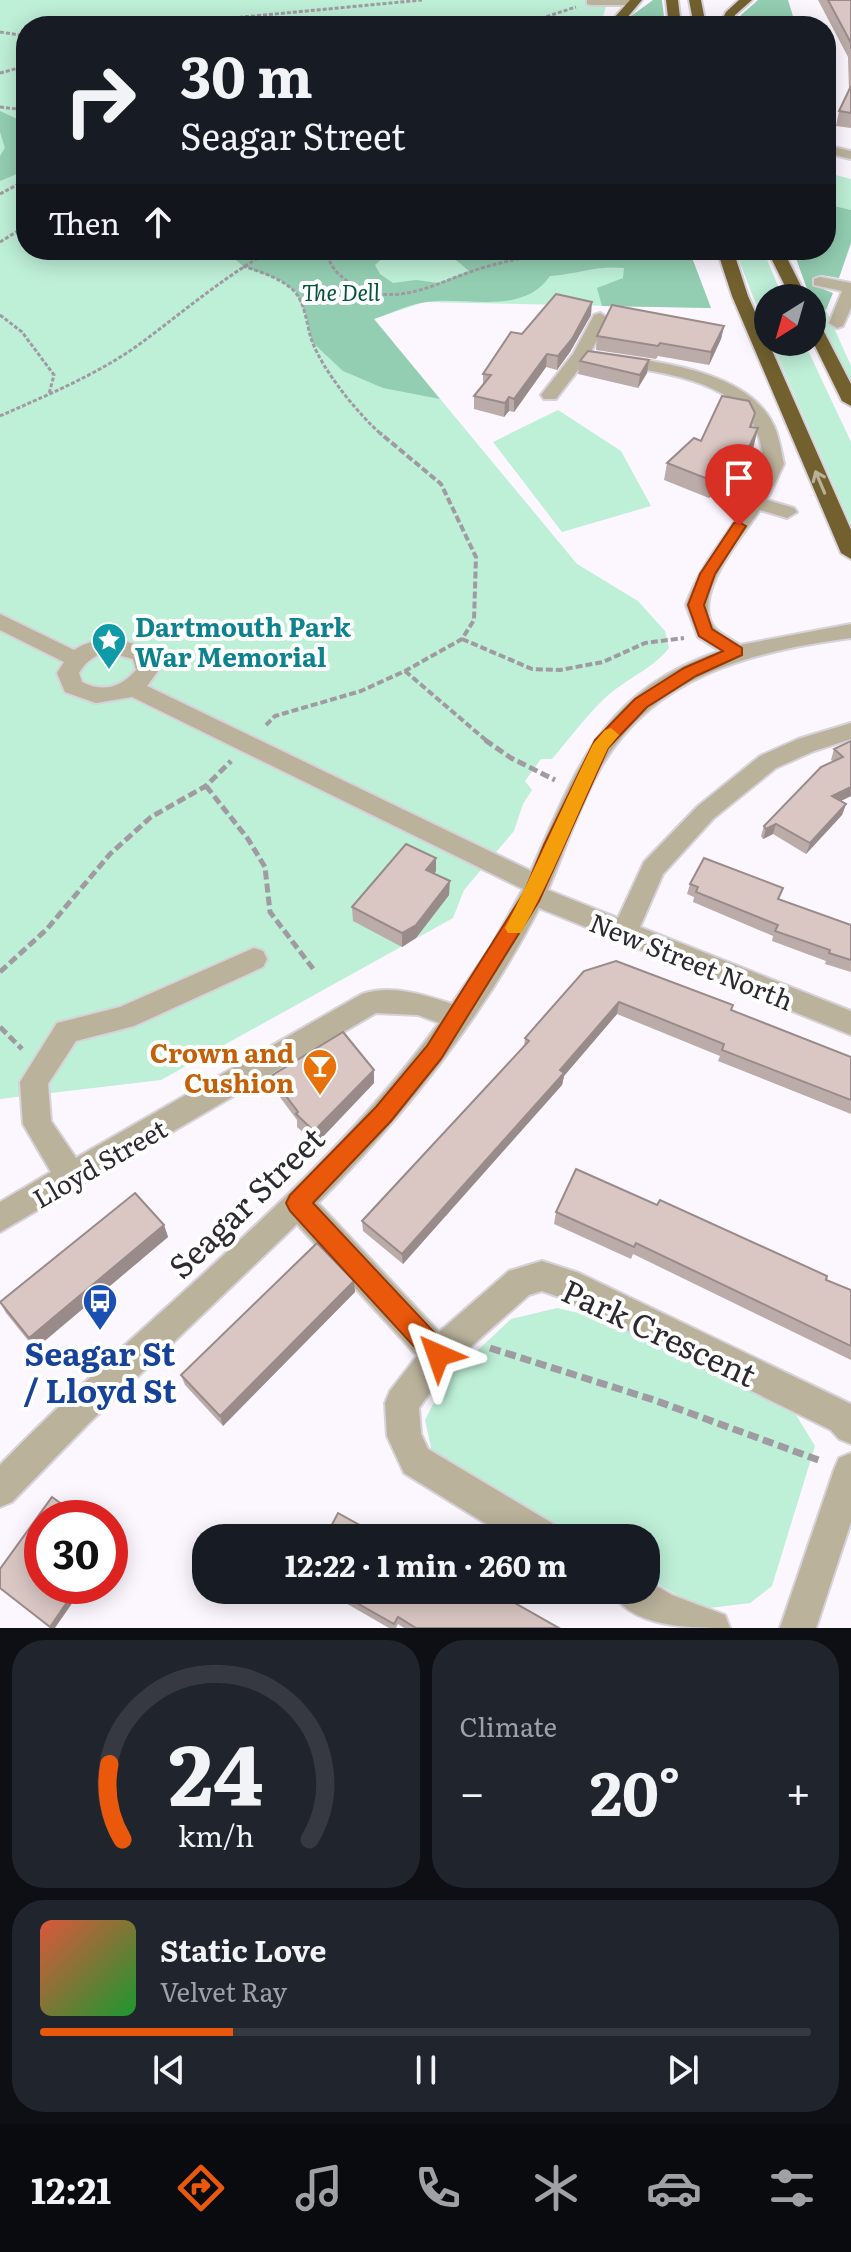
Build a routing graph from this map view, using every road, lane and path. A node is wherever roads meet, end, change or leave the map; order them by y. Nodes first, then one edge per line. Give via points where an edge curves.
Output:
1 (422, 0) edge
2 (746, 0) edge
3 (635, 1) edge
4 (591, 2) joint
5 (254, 16) edge
6 (548, 16) edge
7 (622, 16) edge
8 (729, 16) edge
9 (254, 260) edge
10 (329, 260) edge
11 (518, 260) edge
12 (722, 260) edge
13 (728, 260) edge
14 (780, 260) edge
15 (243, 266) junction
16 (820, 282) dead end
17 (792, 284) edge
18 (851, 288) edge
19 (740, 296) junction
20 (0, 315) edge
21 (600, 318) dead end
22 (837, 323) dead end
23 (826, 352) edge
24 (581, 355) junction
25 (49, 394) junction
26 (550, 395) dead end
27 (851, 401) edge
28 (0, 416) edge
29 (755, 502) junction
30 (787, 512) dead end
31 (851, 553) edge
32 (0, 621) edge
33 (850, 631) edge
34 (705, 632) junction
35 (462, 639) junction
36 (736, 652) junction
37 (75, 659) junction
38 (405, 671) junction
39 (133, 688) junction
40 (851, 731) edge
41 (246, 745) junction
42 (206, 786) junction
43 (580, 788) junction
44 (535, 890) junction
45 (625, 932) junction
46 (254, 959) dead end
47 (314, 970) dead end
48 (0, 972) edge
49 (456, 1017) junction
50 (851, 1023) edge
51 (71, 1177) junction
52 (298, 1203) junction
53 (0, 1218) edge
54 (438, 1355) junction
55 (851, 1427) edge
56 (851, 1471) edge
57 (0, 1490) edge
58 (519, 1524) edge
59 (652, 1604) edge
60 (712, 1628) edge
61 (798, 1628) edge

1 - 5 path
2 - 8 highway
3 - 4 street
3 - 7 highway
4 - 6 path
9 - 15 path
10 - 11 path via 332,269 354,285 398,297
12 - 19 highway
13 - 19 highway
14 - 17 highway
15 - 25 path via 135,347
15 - 35 path via 296,292 312,342 330,373 371,425 441,484 476,557 474,620
16 - 18 street
18 - 22 street
31 -> 19 highway
20 - 25 path via 22,332 54,375
21 - 24 street
23 - 27 highway
24 - 26 street
24 - 29 street via 713,382 748,402 764,423 775,464
25 - 28 path
29 - 30 street
29 - 34 street via 707,574 696,605
32 - 37 street
33 - 36 street, Seagar Street
34 - 35 path via 645,643 603,662 560,670 532,669
34 - 36 street
35 - 38 path
36 - 43 street, Seagar Street via 690,672 641,703 601,744
37 - 39 street via 68,673 73,687 90,696 113,696
37 - 39 street via 97,647 123,645 142,655 147,671
38 - 41 path via 361,691 275,716
38 - 43 path via 484,743 514,763
39 - 41 street, New Street North
40 - 45 street via 768,762 706,812 653,869
41 - 42 path
41 - 44 street, New Street North
42 - 47 path via 265,867 270,912
42 - 48 path via 151,817 110,854 47,929
43 - 44 street, Seagar Street
44 - 45 street, New Street North
44 - 49 street, Seagar Street
45 - 50 street, New Street North
46 - 51 street via 124,1018 67,1031 34,1082 37,1124
49 - 51 street, Lloyd Street via 418,1004 372,1002
49 - 52 street, Seagar Street via 434,1053 383,1114
51 - 53 street, Lloyd Street
52 - 54 street
52 - 57 street, Seagar Street via 52,1434
54 - 55 street, Park Crescent via 520,1282 542,1276 582,1290 843,1418
54 - 56 path via 481,1345
54 - 58 street, Park Crescent via 402,1403 404,1436 416,1461
56 - 61 street
59 - 60 street

